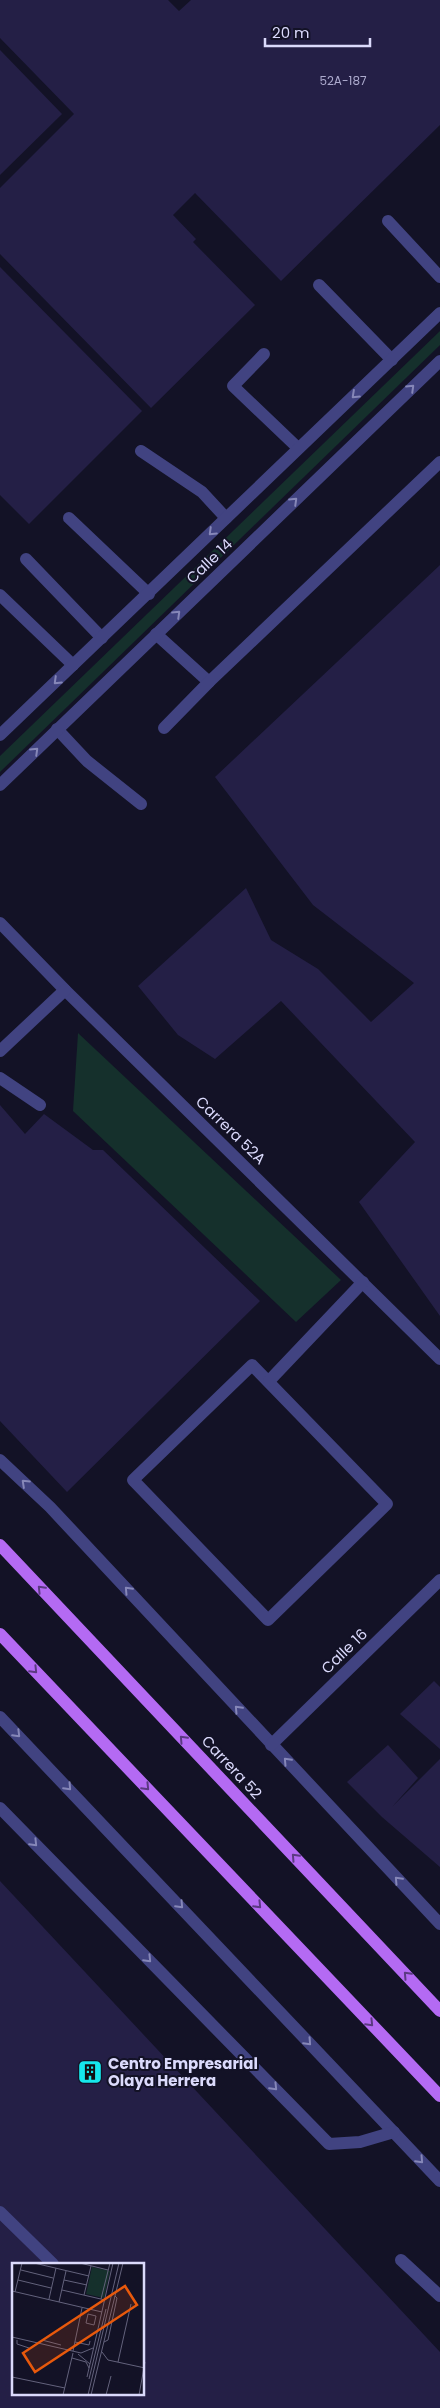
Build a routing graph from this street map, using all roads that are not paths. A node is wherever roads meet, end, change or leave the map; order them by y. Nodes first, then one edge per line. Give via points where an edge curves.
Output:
1 (388, 221) dead end
2 (440, 277) edge
3 (319, 285) dead end
4 (440, 313) edge
5 (264, 354) dead end
6 (392, 360) junction
7 (440, 360) edge
8 (298, 448) junction
9 (141, 451) dead end
10 (440, 462) edge
11 (69, 518) dead end
12 (226, 518) junction
13 (26, 560) dead end
14 (149, 594) junction
15 (0, 595) edge
16 (156, 634) junction
17 (102, 638) junction
18 (73, 665) junction
19 (209, 682) junction
20 (164, 728) dead end
21 (57, 730) junction
22 (1, 732) edge
23 (0, 785) edge
24 (142, 804) dead end
25 (0, 922) edge
26 (65, 990) junction
27 (0, 1051) edge
28 (0, 1078) edge
29 (40, 1105) dead end
30 (363, 1282) junction
31 (440, 1359) edge
32 (269, 1382) junction
33 (0, 1460) edge
34 (0, 1546) edge
35 (440, 1580) edge
36 (0, 1634) edge
37 (0, 1717) edge
38 (271, 1745) junction
39 (0, 1808) edge
40 (437, 1915) edge
41 (440, 2011) edge
42 (440, 2096) edge
43 (394, 2132) junction
44 (440, 2181) edge
45 (0, 2212) edge
46 (401, 2260) dead end
47 (52, 2263) edge
48 (440, 2296) edge

1 - 2 street
3 - 6 street
4 - 6 street, Calle 14
5 - 8 street via 233,386
6 -> 8 street, Calle 14
16 -> 7 street, Calle 14
8 - 12 street, Calle 14
9 - 12 street via 202,492
10 - 19 street
11 - 14 street
12 -> 14 street, Calle 14
13 - 17 street
14 - 17 street, Calle 14
15 - 18 street
16 - 19 street
16 - 21 street, Calle 14
17 - 18 street, Calle 14
18 -> 22 street, Calle 14
19 - 20 street
23 -> 21 street, Calle 14
21 - 24 street via 87,762
25 - 26 street, Carrera 52A
26 - 27 street
26 - 30 street, Carrera 52A
28 - 29 street
30 - 31 street, Carrera 52A
30 - 32 street
32 - 32 street via 252,1364 133,1480 268,1620 387,1504
38 -> 33 street via 50,1507
41 -> 34 main road, Carrera 52
35 - 38 street, Calle 16
36 -> 42 main road
37 -> 43 street
40 -> 38 street
39 -> 43 street via 329,2144 360,2142
43 -> 44 street
45 - 47 street
46 - 48 street

